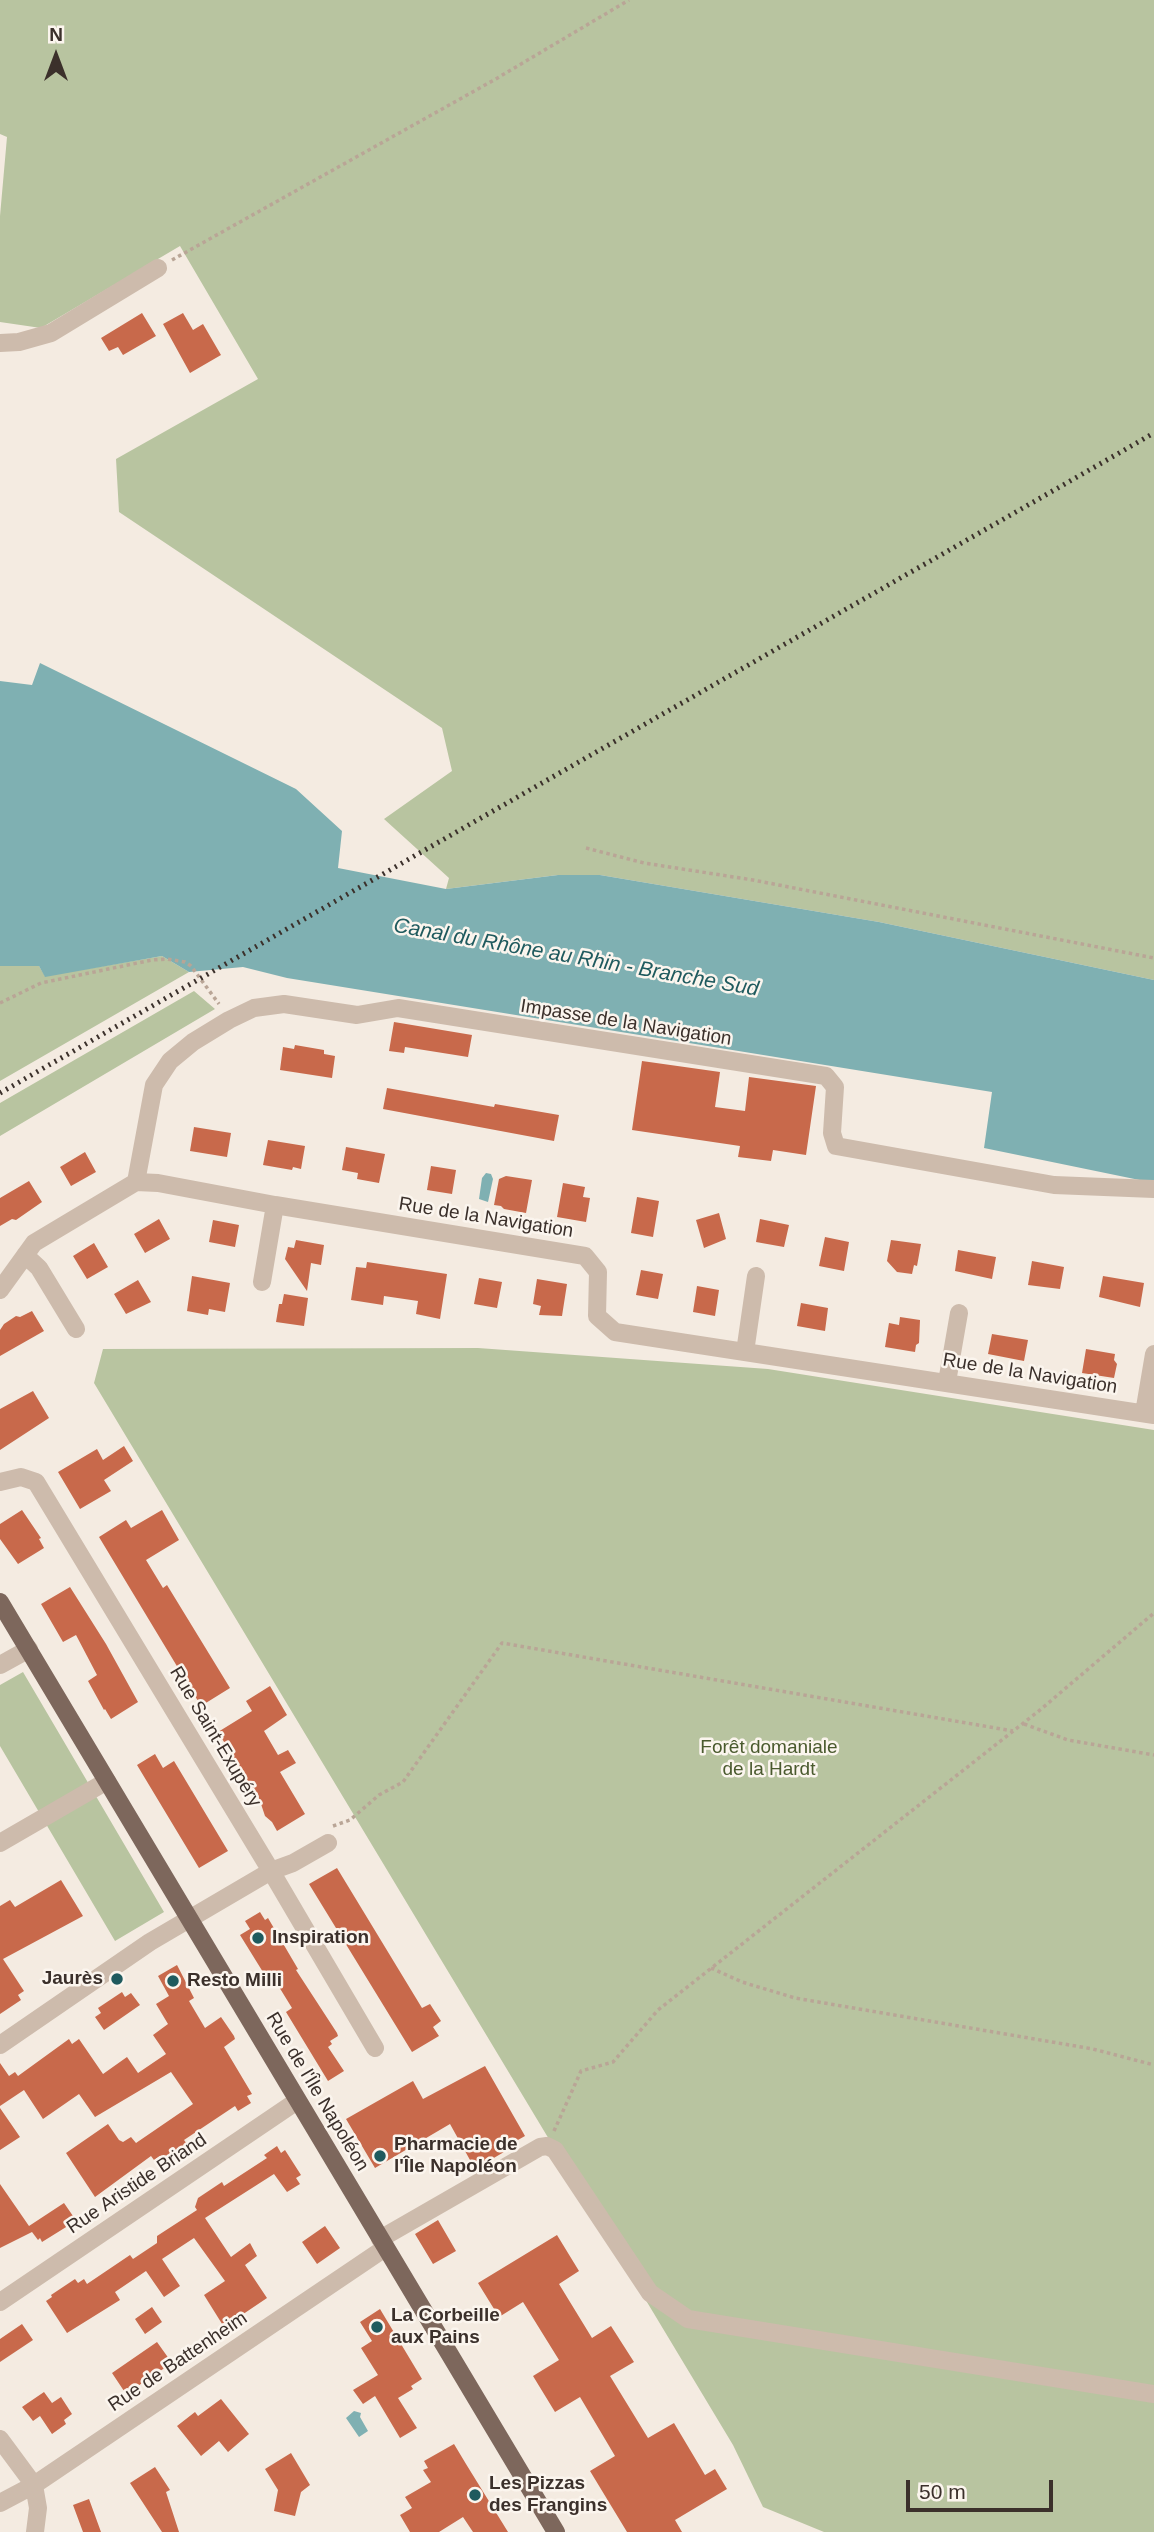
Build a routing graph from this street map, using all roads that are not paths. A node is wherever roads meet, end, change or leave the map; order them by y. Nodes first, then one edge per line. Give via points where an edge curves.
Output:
1 (158, 268) road end
2 (0, 342) edge
3 (136, 1182) junction
4 (1154, 1189) edge
5 (275, 1205) junction
6 (25, 1255) junction
7 (756, 1276) dead end
8 (262, 1282) dead end
9 (0, 1290) edge
10 (959, 1313) dead end
11 (76, 1329) dead end
12 (745, 1352) junction
13 (1154, 1354) edge
14 (947, 1382) junction
15 (1149, 1414) edge
16 (0, 1482) edge
17 (0, 1602) edge
18 (29, 1649) junction
19 (0, 1665) edge
20 (107, 1781) junction
21 (0, 1843) edge
22 (328, 1843) road end
23 (271, 1871) junction
24 (190, 1917) junction
25 (0, 2045) edge
26 (375, 2048) dead end
27 (297, 2101) junction
28 (383, 2243) junction
29 (0, 2302) edge
30 (1154, 2394) edge
31 (0, 2439) edge
32 (34, 2485) junction
33 (0, 2503) edge
34 (35, 2532) edge
35 (556, 2532) edge

1 - 2 street via 51,333
3 - 4 street, Impasse de la Navigation via 154,1085 170,1061 229,1020 254,1008 284,1004 357,1015 398,1008 826,1076 835,1087 835,1146 1055,1185
3 - 5 street, Rue de la Navigation
3 - 6 street via 34,1243
5 - 8 street
5 - 12 street, Rue de la Navigation via 585,1256 598,1272 597,1316 615,1332
6 - 9 street
6 - 11 street
7 - 12 street
10 - 14 street
12 - 14 street, Rue de la Navigation
13 - 15 street
14 - 15 street, Rue de la Navigation
16 - 23 street, Rue Saint-Exupéry via 21,1477 36,1482
17 - 18 main road, Rue de l'Île Napoléon
18 - 19 street
18 - 20 main road, Rue de l'Île Napoléon
20 - 21 street
20 - 24 main road, Rue de l'Île Napoléon
22 - 23 street
23 - 24 street
23 - 26 street, Rue Saint-Exupéry
24 - 25 street
24 - 27 main road, Rue de l'Île Napoléon
27 - 28 main road, Rue de l'Île Napoléon
27 - 29 street, Rue Aristide Briand
28 - 30 street, Rue de Battenheim via 547,2146 555,2150 650,2293 688,2319
28 - 32 street, Rue de Battenheim
28 - 35 main road, Rue de l'Île Napoléon
31 - 32 street
32 - 33 street, Rue de Battenheim
32 - 34 street via 38,2508

